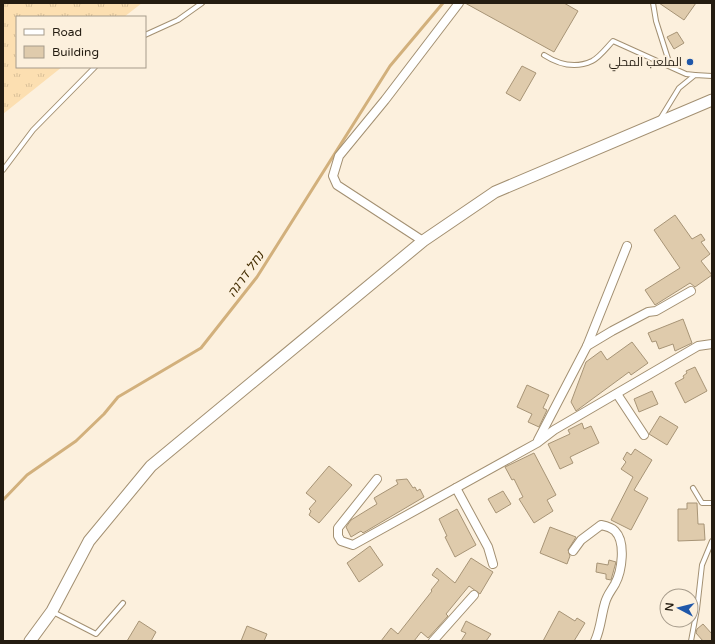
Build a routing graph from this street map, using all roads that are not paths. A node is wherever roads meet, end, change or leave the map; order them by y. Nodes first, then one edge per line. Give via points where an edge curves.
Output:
1 (202, 3) edge
2 (459, 3) edge
3 (653, 3) edge
4 (146, 35) edge
5 (544, 55) dead end
6 (670, 65) junction
7 (94, 68) edge
8 (695, 75) junction
9 (712, 76) edge
10 (712, 100) edge
11 (658, 122) junction
12 (3, 170) edge
13 (423, 241) junction
14 (627, 246) dead end
15 (691, 291) dead end
16 (712, 344) edge
17 (587, 346) junction
18 (616, 394) junction
19 (644, 435) dead end
20 (537, 443) junction
21 (377, 479) dead end
22 (456, 488) junction
23 (693, 488) dead end
24 (712, 503) edge
25 (712, 541) edge
26 (573, 551) dead end
27 (493, 564) dead end
28 (474, 595) dead end
29 (123, 603) dead end
30 (52, 611) junction
31 (33, 640) edge
32 (433, 641) edge
33 (595, 641) edge
34 (691, 641) edge

1 - 4 lane via 178,20
2 - 13 street via 339,156 333,176 337,185
3 - 6 lane
5 - 6 lane via 565,65 578,64 593,60 613,41
6 - 8 lane via 686,74
7 - 12 lane via 33,130
8 - 9 lane
8 - 11 lane via 680,88
10 - 11 street
11 - 13 street via 495,192
13 - 30 street via 151,466 89,541
14 - 17 street
15 - 17 street via 612,330
16 - 18 street via 698,346
17 - 20 street
18 - 19 street
18 - 20 street via 554,430
20 - 22 street
21 - 22 street via 341,524 338,536 341,541 354,544
22 - 27 street via 488,547
23 - 24 lane via 702,503
25 - 34 lane via 702,565
26 - 33 street via 601,524 616,532 621,545 618,575 608,593 601,628
28 - 32 street
29 - 30 lane via 96,634
30 - 31 street

